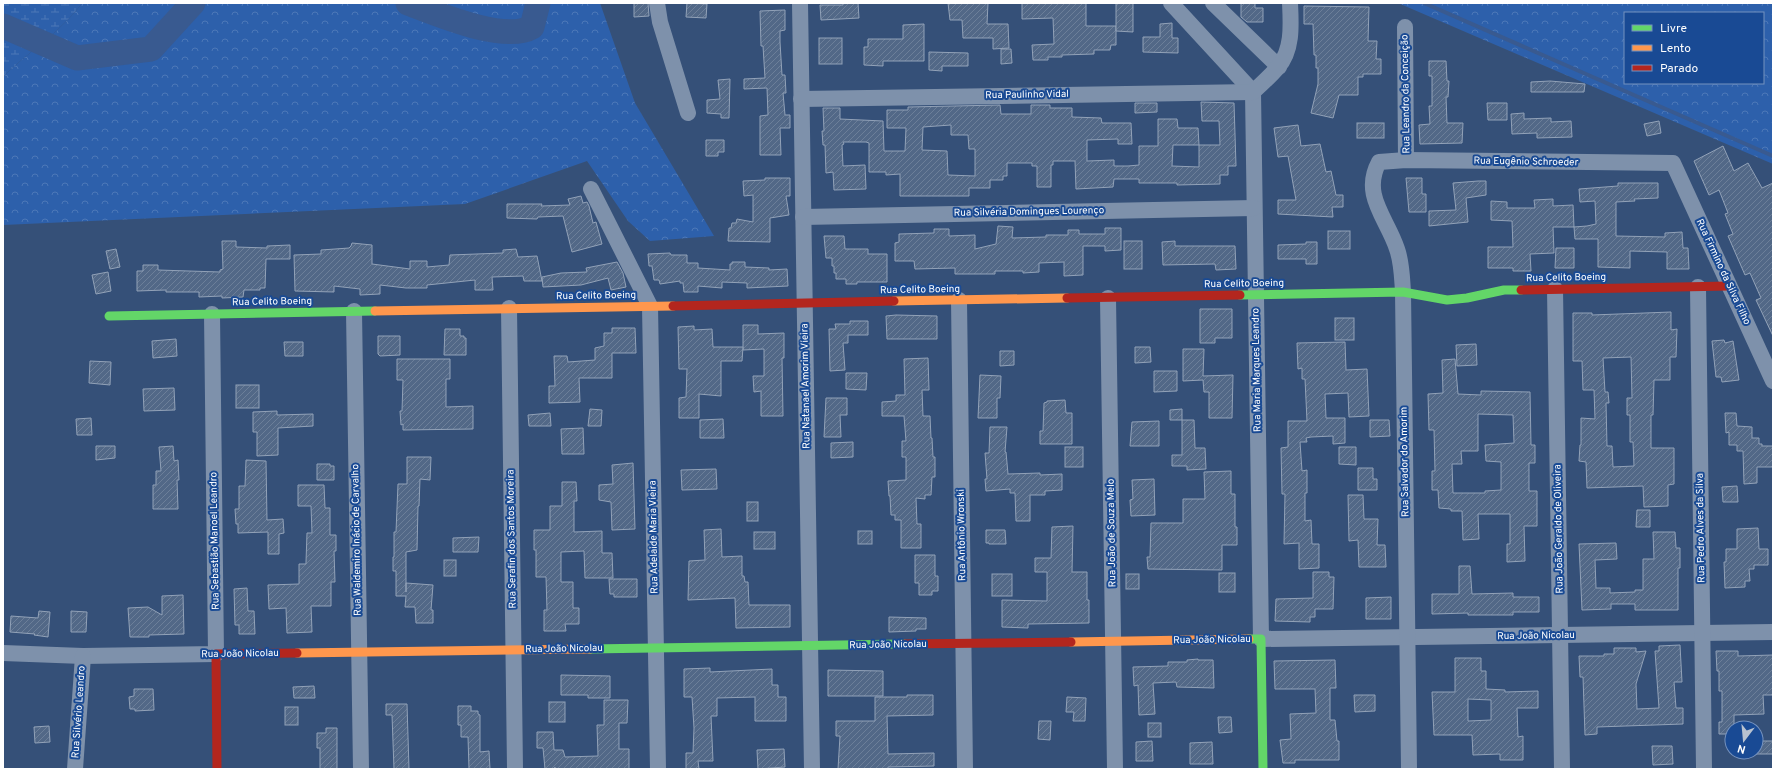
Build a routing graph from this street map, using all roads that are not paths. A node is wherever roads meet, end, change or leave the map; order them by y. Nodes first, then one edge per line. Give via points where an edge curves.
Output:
1 (657, 3) edge
2 (800, 3) edge
3 (1171, 3) edge
4 (1213, 3) edge
5 (1290, 3) edge
6 (1405, 27) dead end
7 (1279, 67) junction
8 (1253, 92) junction
9 (801, 99) junction
10 (688, 113) dead end
11 (1406, 160) junction
12 (1379, 162) joint
13 (1673, 163) joint
14 (591, 188) dead end
15 (1254, 208) junction
16 (803, 217) junction
17 (1729, 286) junction
18 (1698, 287) junction
19 (1555, 289) junction
20 (1402, 292) junction
21 (1256, 295) junction
22 (1108, 298) junction
23 (959, 300) junction
24 (805, 303) junction
25 (650, 306) junction
26 (509, 308) junction
27 (354, 311) junction
28 (212, 314) junction
29 (109, 316) dead end
30 (1773, 381) edge
31 (1773, 632) edge
32 (1702, 633) junction
33 (1560, 635) junction
34 (1407, 638) junction
35 (1261, 640) junction
36 (1113, 642) junction
37 (963, 644) junction
38 (810, 646) junction
39 (656, 648) junction
40 (514, 650) junction
41 (359, 652) junction
42 (3, 653) edge
43 (216, 654) junction
44 (83, 656) junction
45 (75, 769) edge
46 (217, 769) edge
47 (361, 769) edge
48 (515, 769) edge
49 (658, 769) edge
50 (812, 769) edge
51 (965, 769) edge
52 (1115, 769) edge
53 (1262, 769) edge
54 (1409, 769) edge
55 (1562, 769) edge
56 (1704, 769) edge

1 - 10 street via 660,22
2 - 9 street, Rua Natanael Amorim Vieira
3 - 8 street
4 - 7 street
5 - 7 street via 1290,40
6 - 11 street, Rua Leandro da Conceição
7 - 8 street
8 - 9 street, Rua Paulinho Vidal
8 - 15 street, Rua Maria Marques Leandro
9 - 16 street, Rua Natanael Amorim Vieira
11 - 12 street, Rua Eugênio Schroeder
11 - 13 street, Rua Eugênio Schroeder
12 - 20 street, Rua Salvador do Amorim via 1372,185 1375,202 1398,250
13 - 17 street, Rua Firmino da Silva Filho
14 - 25 street
15 - 16 street, Rua Silvéria Domingues Lourenço
15 - 21 street, Rua Maria Marques Leandro
16 - 24 street, Rua Natanael Amorim Vieira
17 - 18 street, Rua Celito Boeing
17 - 30 street, Rua Firmino da Silva Filho
18 - 19 street, Rua Celito Boeing
18 - 32 street, Rua Pedro Alves da Silva
19 - 20 street, Rua Celito Boeing via 1504,290 1447,300
19 - 33 street, Rua João Geraldo de Oliveira
20 - 21 street, Rua Celito Boeing
20 - 34 street, Rua Salvador do Amorim
21 - 22 street, Rua Celito Boeing
21 - 35 street, Rua Maria Marques Leandro
22 - 23 street, Rua Celito Boeing
22 - 36 street, Rua João de Souza Melo
23 - 24 street, Rua Celito Boeing
23 - 37 street, Rua Antônio Wronski
24 - 25 street, Rua Celito Boeing
24 - 38 street, Rua Natanael Amorim Vieira
25 - 26 street, Rua Celito Boeing
25 - 39 street, Rua Adelaide Maria Vieira
26 - 27 street, Rua Celito Boeing
26 - 40 street, Rua Serafin dos Santos Moreira
27 - 28 street, Rua Celito Boeing
27 - 41 street, Rua Waldemiro Inácio de Carvalho
28 - 29 street, Rua Celito Boeing
28 - 43 street, Rua Sebastião Manoel Leandro
31 - 32 street, Rua João Nicolau
32 - 33 street, Rua João Nicolau
32 - 56 street, Rua Pedro Alves da Silva
33 - 34 street, Rua João Nicolau
33 - 55 street, Rua João Geraldo de Oliveira
34 - 35 street, Rua João Nicolau
34 - 54 street, Rua Salvador do Amorim
35 - 36 street, Rua João Nicolau
35 - 53 street, Rua Maria Marques Leandro
36 - 37 street, Rua João Nicolau
36 - 52 street, Rua João de Souza Melo
37 - 38 street, Rua João Nicolau
37 - 51 street, Rua Antônio Wronski
38 - 39 street, Rua João Nicolau
38 - 50 street, Rua Natanael Amorim Vieira
39 - 40 street, Rua João Nicolau
39 - 49 street, Rua Adelaide Maria Vieira
40 - 41 street, Rua João Nicolau
40 - 48 street, Rua Serafin dos Santos Moreira
41 - 43 street, Rua João Nicolau
41 - 47 street, Rua Waldemiro Inácio de Carvalho
42 - 44 street, Rua João Nicolau
43 - 44 street, Rua João Nicolau
43 - 46 street, Rua Sebastião Manoel Leandro
44 - 45 street, Rua Silvério Leandro

